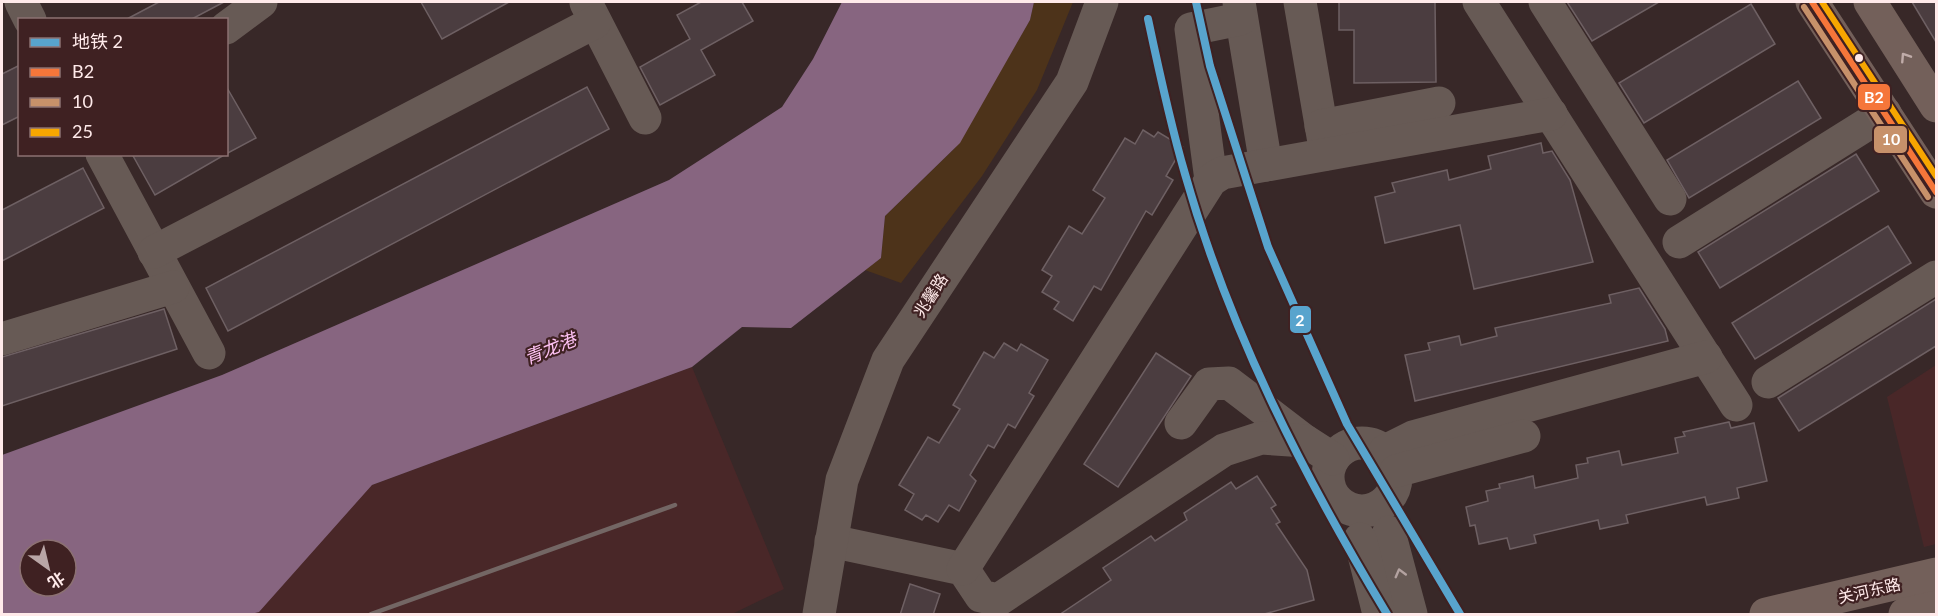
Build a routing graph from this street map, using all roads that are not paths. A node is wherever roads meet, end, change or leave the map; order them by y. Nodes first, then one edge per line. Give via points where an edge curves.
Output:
1 (21, 2) edge
2 (261, 2) edge
3 (1102, 2) edge
4 (1300, 2) edge
5 (1479, 2) edge
6 (1545, 2) edge
7 (1812, 2) edge
8 (1870, 2) edge
9 (1239, 10) edge
10 (590, 12) edge
11 (29, 18) edge
12 (228, 26) edge
13 (1439, 103) dead end
14 (1936, 106) edge
15 (1885, 113) junction
16 (1551, 114) junction
17 (645, 118) dead end
18 (1324, 140) junction
19 (103, 156) edge
20 (1266, 165) junction
21 (1211, 180) junction
22 (1936, 192) edge
23 (1670, 199) dead end
24 (1679, 242) dead end
25 (154, 252) junction
26 (1936, 277) edge
27 (173, 287) junction
28 (2, 339) edge
29 (209, 353) dead end
30 (1706, 357) junction
31 (1768, 382) dead end
32 (1736, 405) dead end
33 (1181, 423) dead end
34 (1524, 436) dead end
35 (1305, 441) junction
36 (1333, 459) junction
37 (1377, 506) junction
38 (831, 541) junction
39 (963, 569) junction
40 (1936, 574) edge
41 (1936, 607) edge
42 (819, 615) edge
43 (1379, 615) edge
44 (1411, 615) edge
45 (1766, 615) edge
46 (1905, 615) edge

1 - 11 street
2 - 12 street
3 - 38 street, 兆馨路 via 1072,82 888,360 842,480
4 - 18 street
5 - 16 street
6 - 23 street
7 - 15 main road
14 -> 8 main road
9 - 20 street
9 - 21 street via 1191,29
10 - 17 street
10 - 25 street
13 - 18 street
15 - 22 main road
15 - 24 street
16 - 18 street
16 - 30 street
18 - 20 street
19 - 25 street
20 - 21 street via 1222,173
21 - 39 street
25 - 27 street
26 - 31 street
27 - 28 street
27 - 29 street
30 - 32 street
30 - 37 street via 1413,437
33 - 35 street via 1209,384 1229,383
34 - 37 street
35 - 36 street
35 - 39 street via 1261,438 1224,450 998,600 981,596
36 - 37 street via 1329,469 1335,499
36 - 37 street via 1341,450 1357,443 1375,445
37 - 43 street
44 -> 37 street
38 - 39 street
38 - 42 street, 兆馨路
40 - 45 main road, 关河东路
41 - 46 main road, 关河东路

